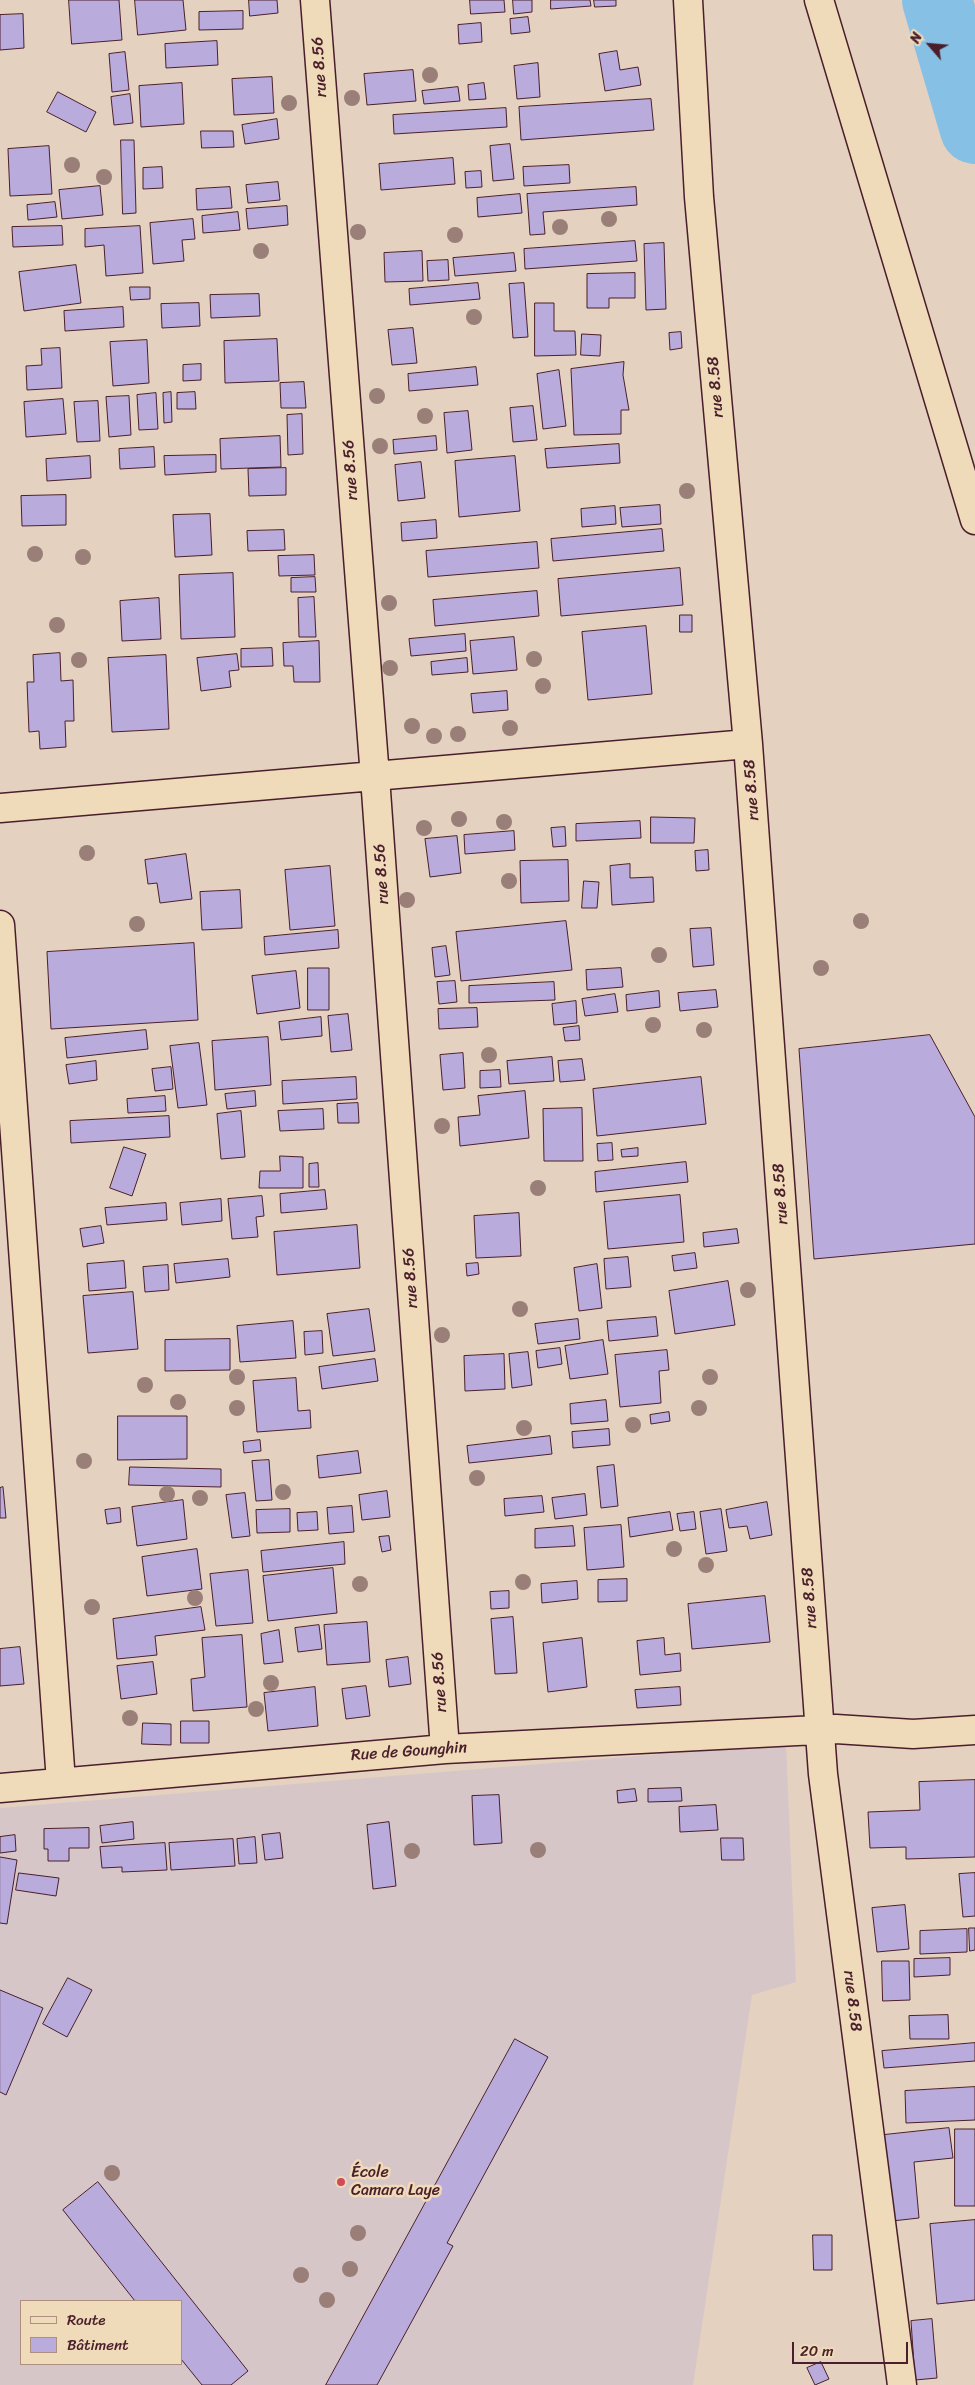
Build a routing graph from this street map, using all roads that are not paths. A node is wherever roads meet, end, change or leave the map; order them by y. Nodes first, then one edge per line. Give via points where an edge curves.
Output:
1 (315, 0) edge
2 (688, 0) edge
3 (819, 0) edge
4 (975, 520) edge
5 (748, 744) junction
6 (374, 777) junction
7 (0, 808) edge
8 (0, 925) edge
9 (820, 1730) junction
10 (975, 1730) edge
11 (445, 1749) junction
12 (61, 1782) junction
13 (0, 1788) edge
14 (902, 2385) edge

1 - 6 street, rue 8.56
2 - 5 street, rue 8.58 via 699,197
3 - 4 street
5 - 6 street
5 - 9 street, rue 8.58
6 - 7 street
6 - 11 street, rue 8.56
8 - 12 street
9 - 10 street, Rue de Gounghin via 913,1734
9 - 11 street, Rue de Gounghin
9 - 14 street, rue 8.58 via 822,1774
11 - 12 street, Rue de Gounghin
12 - 13 street, Rue de Gounghin

